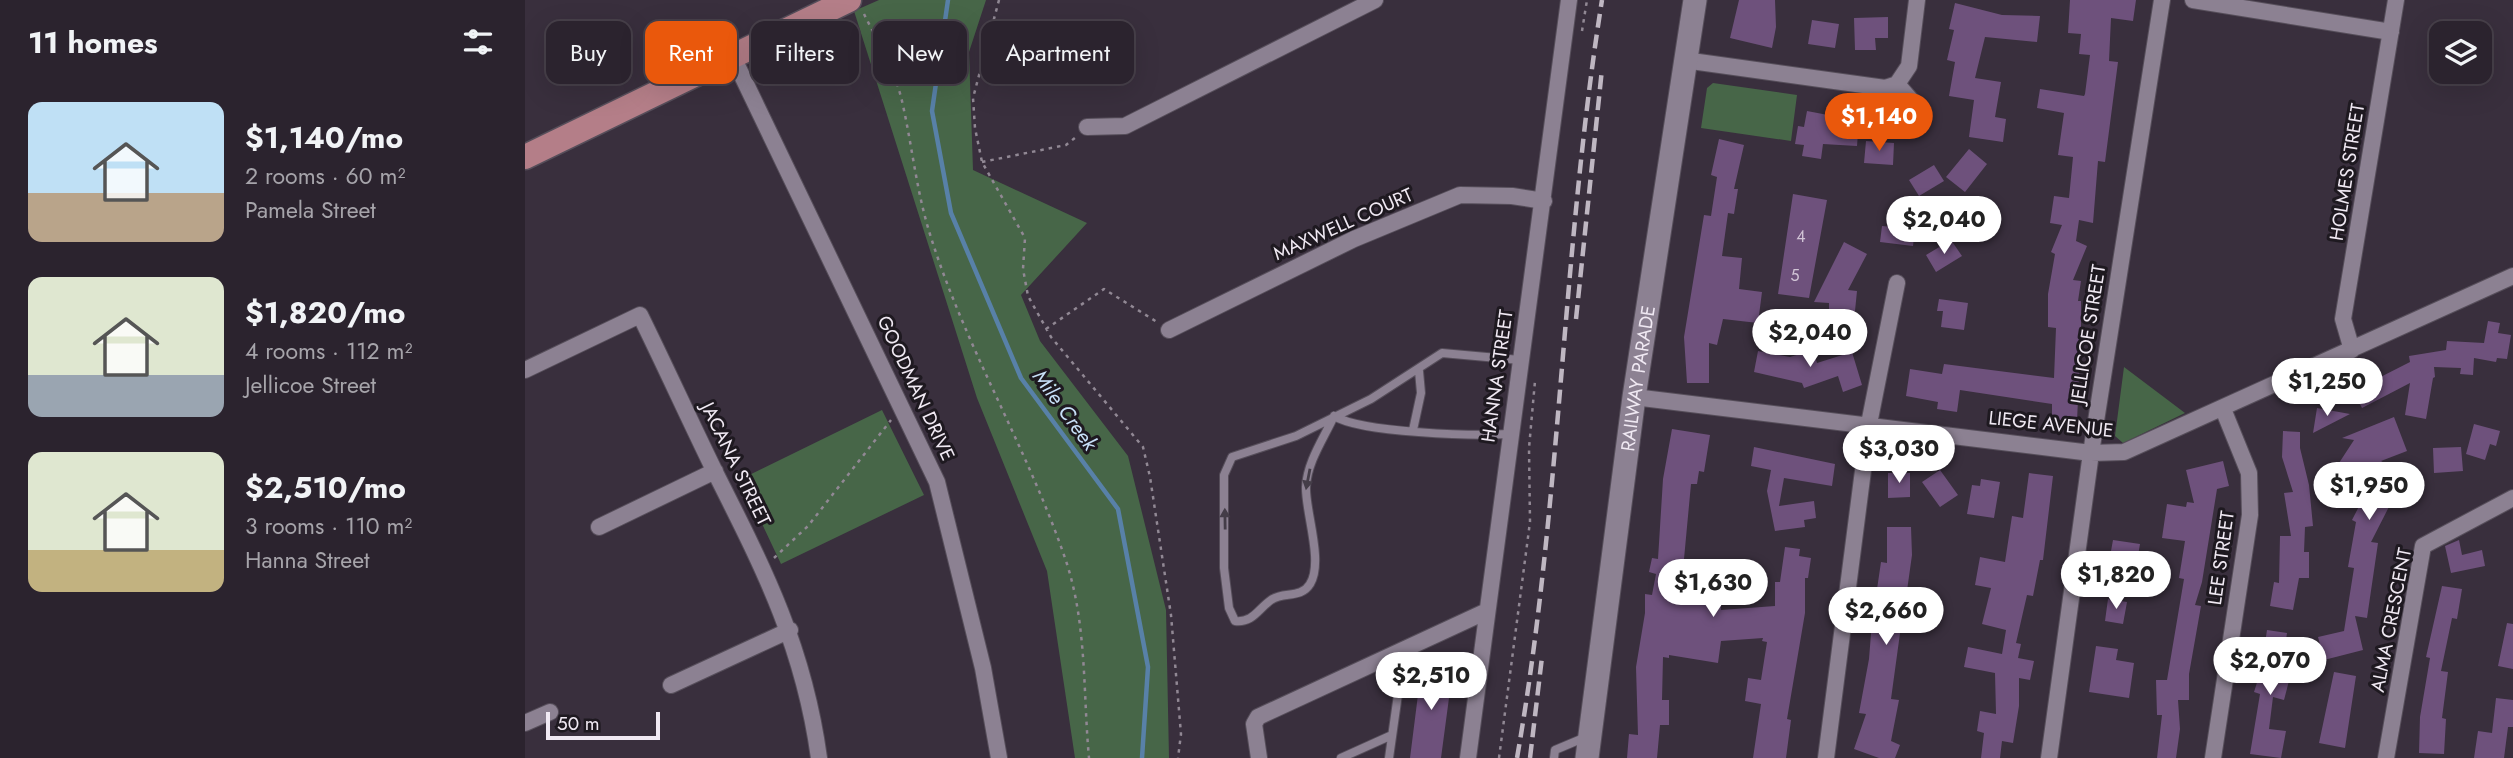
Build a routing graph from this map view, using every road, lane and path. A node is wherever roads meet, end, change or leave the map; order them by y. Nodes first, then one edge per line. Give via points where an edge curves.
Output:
1 (999, 0) edge
2 (1375, 0) edge
3 (1569, 0) edge
4 (1587, 0) edge
5 (1695, 0) edge
6 (1917, 0) edge
7 (2162, 0) edge
8 (2193, 0) edge
9 (2396, 0) edge
10 (849, 4) edge
11 (2391, 32) junction
12 (1581, 36) dead end
13 (737, 55) edge
14 (1684, 60) junction
15 (737, 65) edge
16 (677, 84) edge
17 (1897, 85) junction
18 (1917, 107) dead end
19 (1087, 127) joint
20 (525, 157) edge
21 (982, 162) junction
22 (1544, 201) junction
23 (2513, 276) edge
24 (1897, 283) dead end
25 (1047, 329) junction
26 (1169, 330) joint
27 (2352, 350) junction
28 (1520, 360) junction
29 (525, 370) edge
30 (1536, 370) dead end
31 (1419, 371) junction
32 (1634, 397) junction
33 (902, 407) junction
34 (2223, 409) junction
35 (1334, 416) junction
36 (1869, 424) junction
37 (1413, 430) junction
38 (1509, 434) junction
39 (2091, 453) junction
40 (715, 471) junction
41 (2513, 498) edge
42 (599, 527) dead end
43 (762, 565) junction
44 (1487, 611) junction
45 (790, 630) junction
46 (1399, 652) junction
47 (671, 685) dead end
48 (550, 712) dead end
49 (525, 723) edge
50 (1392, 735) junction
51 (1590, 735) junction
52 (819, 758) edge
53 (999, 758) edge
54 (1089, 758) edge
55 (1178, 758) edge
56 (1259, 758) edge
57 (1341, 758) edge
58 (1389, 758) edge
59 (1468, 758) edge
60 (1499, 758) edge
61 (1554, 758) edge
62 (1587, 758) edge
63 (1826, 758) edge
64 (2049, 758) edge
65 (2213, 758) edge
66 (2386, 758) edge

1 - 21 path via 973,98
2 - 19 street via 1125,126
3 - 22 street, HANNA STREET
4 - 12 path
5 - 14 main road, RAILWAY PARADE
6 - 17 street via 1909,66
7 - 39 street, JELLICOE STREET
8 - 11 street
9 - 11 street, HOLMES STREET
10 - 13 main road
10 - 54 path via 884,53 902,100 929,231 957,310 1067,565 1080,622
11 - 27 street, HOLMES STREET via 2343,319
14 - 17 street via 1885,88
14 - 32 main road, RAILWAY PARADE
15 - 33 street, GOODMAN DRIVE
16 - 20 main road
17 - 18 street
19 - 21 path via 1066,145
21 - 25 path via 1025,238 1023,269 1028,296
22 - 26 street, MAXWELL COURT via 1460,195 1354,239
22 - 28 street, HANNA STREET
23 - 27 street, LIEGE AVENUE
24 - 36 street
25 - 26 path via 1104,289
25 - 55 path via 1143,447 1171,615 1181,734
27 - 34 street, LIEGE AVENUE
28 - 31 lane via 1446,352
28 - 38 street, HANNA STREET
29 - 40 street, JACANA STREET via 640,315
30 - 60 path via 1529,448 1530,522
31 - 35 lane
31 - 37 lane via 1421,393
32 - 36 street, LIEGE AVENUE
32 - 51 main road, RAILWAY PARADE
33 - 43 path via 808,526 781,555
33 - 53 street, GOODMAN DRIVE via 937,482 983,668
34 - 39 street, LIEGE AVENUE via 2124,452
34 - 65 street, LEE STREET via 2249,473 2249,515
35 -> 35 lane via 1306,484 1313,557 1310,584 1298,593 1272,599 1252,618 1235,621 1225,579 1223,481 1227,464 1239,454 1296,436
35 - 37 lane via 1357,425
36 - 39 street, LIEGE AVENUE
36 - 63 street
37 - 38 lane via 1467,436
38 - 44 street, HANNA STREET
39 - 64 street, JELLICOE STREET
40 - 42 street
40 - 43 street, JACANA STREET
41 - 66 street, ALMA CRESCENT via 2423,546
43 - 45 street, JACANA STREET
44 - 46 street
44 - 59 street, HANNA STREET
45 - 47 street
45 - 52 street, JACANA STREET via 813,713
46 - 50 lane via 1401,673
46 - 56 street via 1265,712 1254,724
48 - 49 street
50 - 57 lane
50 - 58 lane
51 - 61 lane via 1555,750
51 - 62 main road, RAILWAY PARADE

